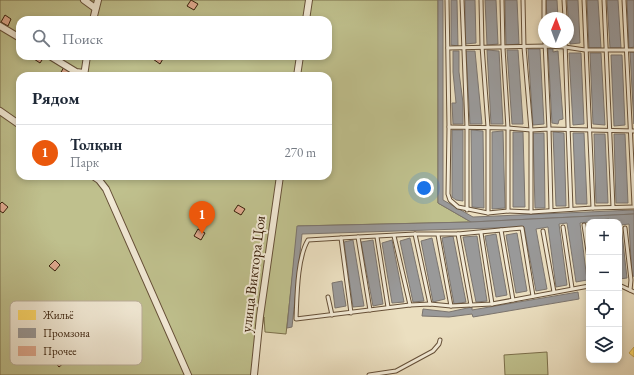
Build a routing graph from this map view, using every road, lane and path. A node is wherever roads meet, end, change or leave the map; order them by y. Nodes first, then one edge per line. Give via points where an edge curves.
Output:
1 (84, 0) edge
2 (98, 0) edge
3 (309, 0) edge
4 (447, 0) edge
5 (462, 0) edge
6 (481, 0) edge
7 (502, 0) edge
8 (523, 0) edge
9 (544, 0) edge
10 (564, 0) edge
11 (584, 0) edge
12 (604, 0) edge
13 (624, 0) edge
14 (95, 8) junction
15 (544, 12) edge
16 (565, 12) edge
17 (94, 16) edge
18 (307, 16) edge
19 (0, 26) edge
20 (16, 36) edge
21 (538, 45) edge
22 (482, 47) junction
23 (524, 47) junction
24 (448, 48) junction
25 (503, 48) junction
26 (545, 48) edge
27 (565, 48) edge
28 (572, 48) edge
29 (463, 49) junction
30 (586, 50) junction
31 (627, 50) junction
32 (634, 50) edge
33 (606, 51) junction
34 (56, 60) edge
35 (86, 60) edge
36 (299, 60) edge
37 (76, 72) edge
38 (84, 72) edge
39 (298, 72) edge
40 (0, 111) edge
41 (16, 122) edge
42 (449, 127) junction
43 (467, 127) junction
44 (488, 127) junction
45 (508, 128) junction
46 (549, 129) junction
47 (569, 129) junction
48 (530, 130) junction
49 (589, 130) junction
50 (610, 130) junction
51 (632, 130) edge
52 (99, 180) edge
53 (279, 180) edge
54 (634, 206) edge
55 (613, 207) junction
56 (593, 208) junction
57 (571, 209) junction
58 (467, 210) junction
59 (551, 210) junction
60 (508, 211) junction
61 (531, 212) junction
62 (488, 213) junction
63 (584, 225) dead end
64 (563, 227) dead end
65 (625, 228) dead end
66 (501, 230) junction
67 (543, 231) dead end
68 (481, 233) junction
69 (415, 234) junction
70 (438, 234) junction
71 (458, 234) junction
72 (394, 236) junction
73 (358, 237) junction
74 (377, 237) junction
75 (341, 238) junction
76 (589, 255) edge
77 (586, 286) edge
78 (622, 287) edge
79 (572, 288) junction
80 (632, 291) edge
81 (554, 292) junction
82 (532, 296) junction
83 (328, 297) dead end
84 (513, 300) junction
85 (430, 304) junction
86 (492, 304) junction
87 (410, 305) junction
88 (471, 305) junction
89 (451, 306) junction
90 (388, 307) junction
91 (370, 310) junction
92 (351, 312) junction
93 (332, 315) junction
94 (440, 340) dead end
95 (188, 375) edge
96 (254, 375) edge
97 (369, 375) edge

1 - 14 street
2 - 14 street
3 - 18 street
4 - 24 lane
5 - 29 lane
6 - 22 lane
7 - 25 lane
8 - 23 lane
9 - 15 lane
10 - 16 lane
11 - 30 lane
12 - 33 lane
13 - 31 lane
14 - 17 street
19 - 20 street
21 - 23 lane
22 - 25 lane
22 - 29 lane
22 - 44 lane
23 - 25 lane
23 - 48 lane
24 - 29 lane
24 - 42 lane
25 - 45 lane
26 - 46 lane
27 - 47 lane
28 - 30 lane
29 - 43 lane
30 - 33 lane
30 - 49 lane
31 - 32 lane
31 - 33 lane
31 - 51 lane
33 - 50 lane
34 - 37 street
35 - 38 street
36 - 39 street
40 - 41 street
42 - 43 lane
42 - 58 lane via 448,194 450,200 458,207
43 - 44 lane
43 - 58 lane
44 - 45 lane
44 - 62 lane
45 - 48 lane
45 - 60 lane
46 - 47 lane
46 - 48 lane
46 - 59 lane
47 - 49 lane
47 - 57 lane
48 - 61 lane
49 - 50 lane
49 - 56 lane
50 - 51 lane
50 - 55 lane
51 - 54 lane
52 - 95 street via 106,189
53 - 96 street, улица Виктора Цоя
54 - 55 lane
55 - 56 lane
56 - 57 lane
57 - 59 lane
58 - 62 lane
59 - 61 lane
60 - 61 lane
60 - 62 lane
63 - 76 lane
64 - 79 lane
65 - 80 lane
66 - 68 lane
66 - 82 lane via 522,228
66 - 84 lane
67 - 81 lane
68 - 71 lane
68 - 86 lane
69 - 70 lane
69 - 72 lane
69 - 85 lane
70 - 71 lane
70 - 89 lane
71 - 88 lane
72 - 74 lane
72 - 87 lane
73 - 74 lane
73 - 75 lane
73 - 91 lane
74 - 90 lane
75 - 92 lane
75 - 93 lane via 308,240 303,248 298,282 296,319
77 - 79 lane
78 - 80 lane
79 - 81 lane
81 - 82 lane
82 - 84 lane
83 - 93 lane
84 - 86 lane
85 - 87 lane
85 - 89 lane
86 - 88 lane
87 - 90 lane
88 - 89 lane
90 - 91 lane
91 - 92 lane
92 - 93 lane
94 - 97 lane via 433,351 396,371

